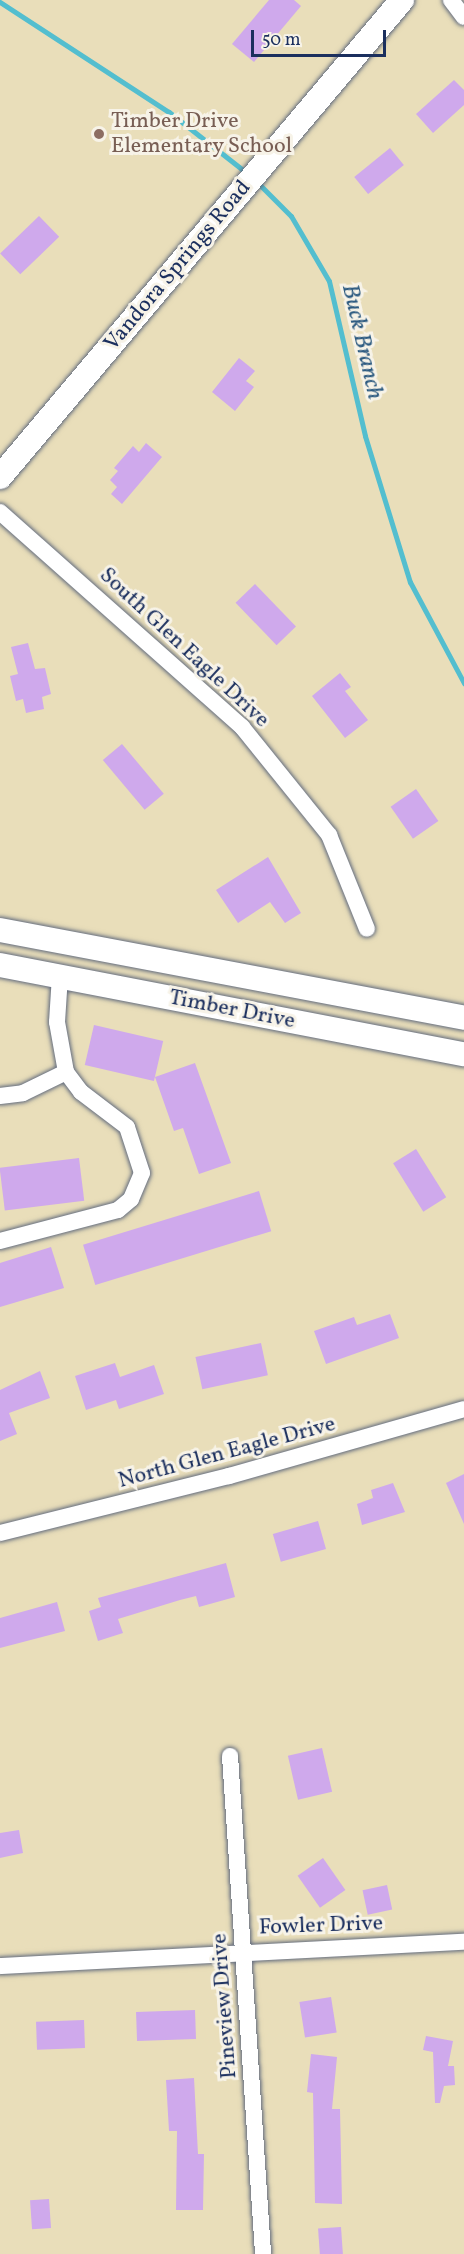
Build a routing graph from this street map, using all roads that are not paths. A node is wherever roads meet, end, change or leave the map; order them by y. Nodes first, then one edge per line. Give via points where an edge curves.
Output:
1 (402, 0) edge
2 (451, 0) edge
3 (464, 16) edge
4 (0, 477) edge
5 (0, 512) edge
6 (368, 929) dead end
7 (0, 930) edge
8 (0, 965) edge
9 (60, 976) junction
10 (464, 1018) edge
11 (464, 1054) edge
12 (66, 1072) junction
13 (0, 1096) edge
14 (0, 1241) edge
15 (464, 1409) edge
16 (0, 1533) edge
17 (230, 1756) dead end
18 (464, 1942) edge
19 (245, 1951) junction
20 (0, 1966) edge
21 (263, 2254) edge

1 - 4 main road, Vandora Springs Road
2 - 3 street
5 - 6 street, South Glen Eagle Drive via 242,727 329,835
7 - 10 main road, Timber Drive
8 - 9 main road, Timber Drive
9 - 11 main road, Timber Drive
9 - 12 street via 57,1022
12 - 13 street via 23,1094
12 - 14 street via 81,1092 127,1127 142,1161 138,1186 118,1210
15 - 16 street, North Glen Eagle Drive via 229,1476
17 - 19 street, Pineview Drive
18 - 19 street, Fowler Drive
19 - 20 street, Fowler Drive
19 - 21 street, Pineview Drive

